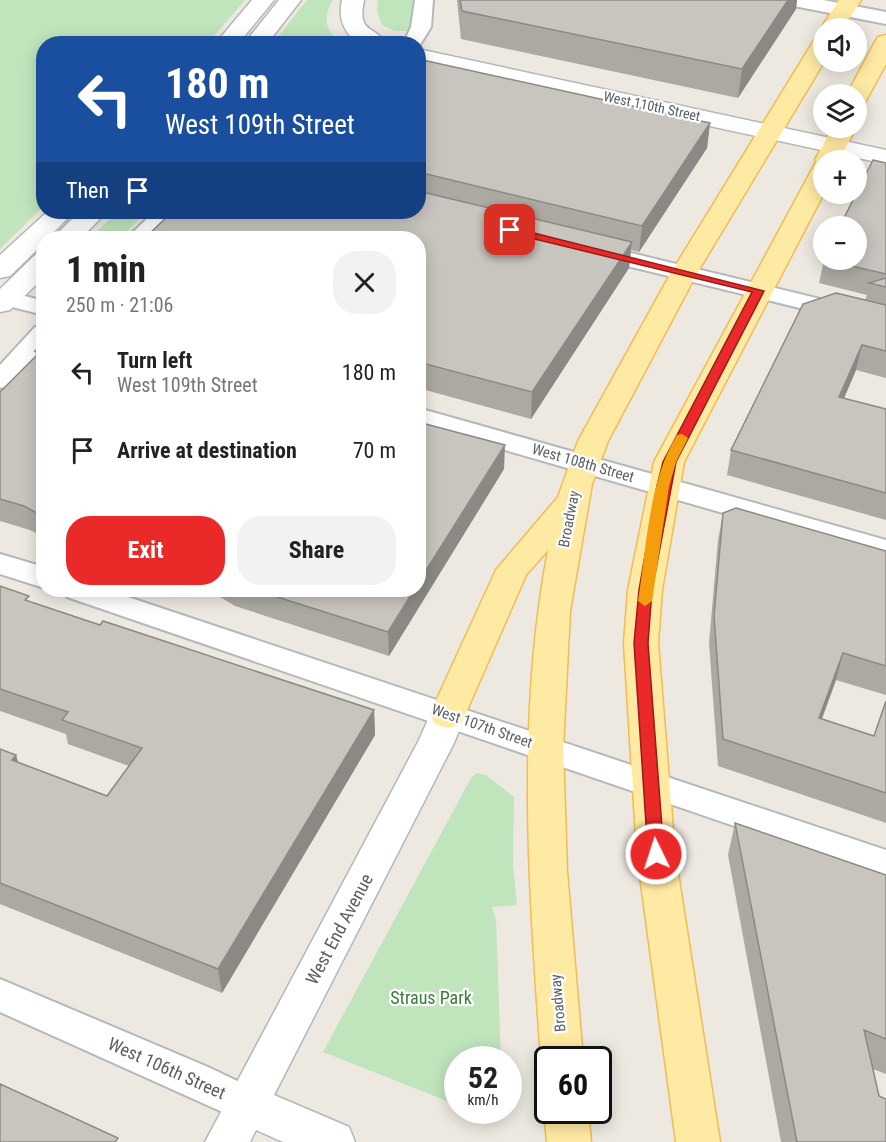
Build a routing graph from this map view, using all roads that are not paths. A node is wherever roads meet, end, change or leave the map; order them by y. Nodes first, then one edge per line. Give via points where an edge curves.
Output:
1 (264, 0) edge
2 (290, 0) edge
3 (353, 0) edge
4 (424, 0) edge
5 (794, 0) edge
6 (847, 5) edge
7 (839, 18) edge
8 (886, 18) edge
9 (233, 36) edge
10 (261, 36) edge
11 (363, 36) edge
12 (416, 36) edge
13 (886, 42) edge
14 (426, 58) edge
15 (813, 60) edge
16 (864, 84) edge
17 (769, 132) junction
18 (832, 150) edge
19 (867, 155) edge
20 (886, 158) edge
21 (813, 187) edge
22 (54, 219) edge
23 (86, 219) edge
24 (158, 219) edge
25 (41, 231) edge
26 (74, 231) edge
27 (146, 231) edge
28 (36, 236) edge
29 (579, 247) edge
30 (36, 268) edge
31 (0, 270) edge
32 (684, 273) junction
33 (759, 291) junction
34 (2, 300) edge
35 (36, 306) edge
36 (886, 322) edge
37 (36, 341) edge
38 (0, 380) edge
39 (426, 418) edge
40 (583, 463) junction
41 (663, 486) junction
42 (574, 498) junction
43 (886, 550) edge
44 (0, 564) edge
45 (36, 575) edge
46 (98, 597) edge
47 (448, 714) junction
48 (545, 748) junction
49 (652, 784) junction
50 (886, 864) edge
51 (0, 995) edge
52 (561, 1046) edge
53 (248, 1105) junction
54 (567, 1124) edge
55 (227, 1142) edge
56 (333, 1142) edge
57 (569, 1142) edge
58 (698, 1142) edge

1 - 9 main road
2 - 10 main road
3 - 11 main road via 350,17
4 - 12 street
5 - 6 street
6 - 7 main road
6 - 8 street
13 - 16 main road
14 - 17 main road, West 110th Street
15 - 17 main road, Broadway
17 - 18 main road, West 110th Street
17 - 32 main road, Broadway
19 - 20 main road, West 110th Street
21 - 33 main road
22 - 25 main road
23 - 26 main road
24 - 27 street
28 - 31 main road
29 - 32 street
30 - 34 main road
32 - 33 street
32 - 40 main road, Broadway
33 - 36 street
33 - 41 main road via 669,462
34 - 35 street
37 - 38 street
39 - 40 street, West 108th Street
40 - 41 street, West 108th Street
40 - 42 main road, Broadway
41 - 43 street, West 108th Street
41 - 49 main road via 645,590 641,643
42 - 47 main road via 512,570
42 - 48 main road, Broadway via 553,611
44 - 45 street
46 - 47 street, West 107th Street
47 - 48 street, West 107th Street
47 - 53 main road, West End Avenue via 431,754
48 - 49 street, West 107th Street
48 - 52 main road, Broadway via 547,871
49 - 50 street, West 107th Street
49 - 58 main road via 656,854
51 - 53 street, West 106th Street
53 - 55 main road, West End Avenue
53 - 56 main road, West 106th Street
54 - 57 main road

